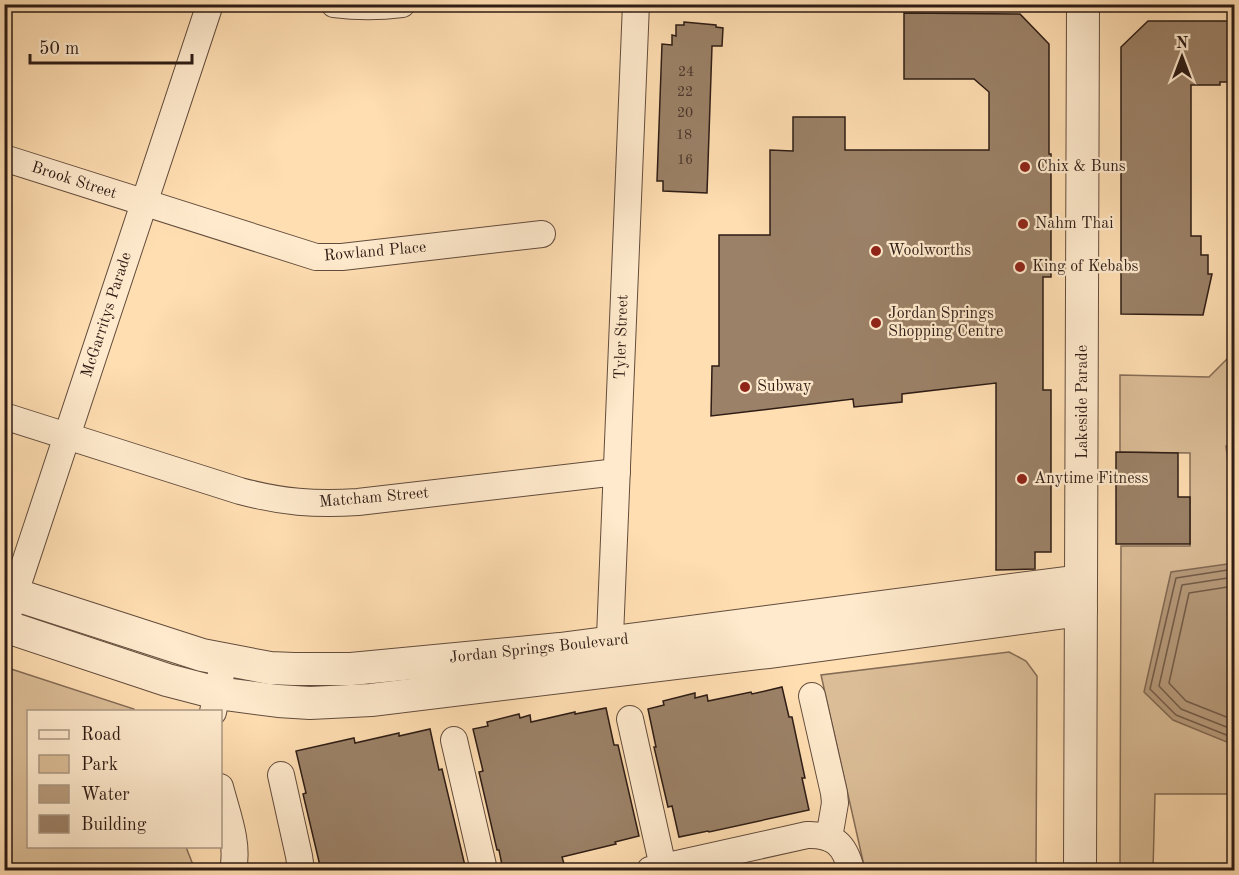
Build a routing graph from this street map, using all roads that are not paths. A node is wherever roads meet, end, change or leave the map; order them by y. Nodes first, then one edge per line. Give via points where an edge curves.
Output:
1 (210, 4) edge
2 (334, 4) edge
3 (402, 4) edge
4 (636, 4) edge
5 (1083, 4) edge
6 (4, 158) edge
7 (144, 203) junction
8 (542, 234) dead end
9 (4, 416) edge
10 (67, 436) junction
11 (617, 472) junction
12 (10, 592) edge
13 (1081, 596) junction
14 (4, 626) edge
15 (610, 656) junction
16 (224, 660) junction
17 (812, 696) dead end
18 (215, 702) edge
19 (630, 719) dead end
20 (454, 740) dead end
21 (281, 775) dead end
22 (222, 795) edge
23 (829, 838) junction
24 (657, 869) edge
25 (233, 870) edge
26 (301, 870) edge
27 (484, 870) edge
28 (851, 870) edge
29 (1080, 870) edge

1 - 7 street, McGarritys Parade
2 - 3 street
4 - 11 street, Tyler Street
5 - 13 street, Lakeside Parade
6 - 7 street, Brook Street
7 - 8 street, Rowland Place via 316,257
7 - 10 street, McGarritys Parade
9 - 10 street, Matcham Street
10 - 11 street, Matcham Street via 240,491 303,503 358,502
10 - 12 street, McGarritys Parade
11 - 15 street, Tyler Street
12 - 14 street, McGarritys Parade
12 - 16 street, Jordan Springs Boulevard
13 - 15 street, Jordan Springs Boulevard via 792,649
13 - 29 street, Lakeside Parade
14 - 18 street, Jordan Springs Boulevard via 167,680
15 - 16 street, Jordan Springs Boulevard via 560,649 351,669 270,668
15 - 18 street, Jordan Springs Boulevard via 382,699 338,703
16 - 18 street
17 - 23 street via 834,794
19 - 24 street
20 - 27 street
21 - 26 street
22 - 25 street via 236,851
23 - 24 street via 807,835
23 - 28 street via 845,851

